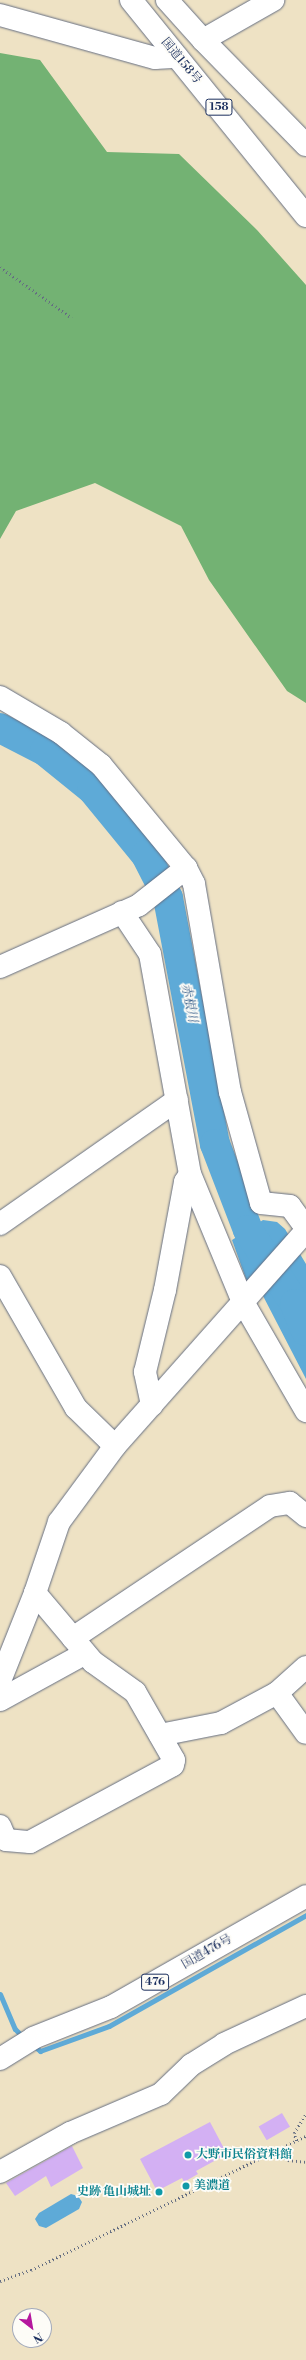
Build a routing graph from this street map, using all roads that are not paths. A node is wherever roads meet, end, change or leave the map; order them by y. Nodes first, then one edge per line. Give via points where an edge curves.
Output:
1 (131, 0) edge
2 (167, 0) edge
3 (273, 0) edge
4 (0, 15) edge
5 (203, 40) junction
6 (177, 57) junction
7 (306, 145) edge
8 (306, 216) edge
9 (0, 696) edge
10 (182, 871) junction
11 (130, 909) junction
12 (0, 967) edge
13 (177, 1100) junction
14 (190, 1174) junction
15 (0, 1224) edge
16 (304, 1233) edge
17 (0, 1276) edge
18 (247, 1298) junction
19 (152, 1405) junction
20 (306, 1411) edge
21 (115, 1446) junction
22 (306, 1516) edge
23 (35, 1593) junction
24 (78, 1646) junction
25 (3, 1657) edge
26 (306, 1667) edge
27 (0, 1681) edge
28 (277, 1693) junction
29 (0, 1700) edge
30 (306, 1733) edge
31 (160, 1735) junction
32 (0, 1826) edge
33 (306, 1896) edge
34 (306, 2006) edge
35 (0, 2060) edge
36 (0, 2172) edge

1 - 6 main road, 国道158号 / 158
2 - 5 main road
3 - 5 main road
4 - 6 main road via 155,58
5 - 7 main road
6 - 8 main road, 国道158号 / 158
9 - 10 main road via 61,733 101,765
10 - 11 main road
10 - 16 main road via 194,884 230,1092 261,1203 290,1206
11 - 12 main road
11 - 13 main road via 150,954
13 - 14 main road
13 - 15 main road
14 - 18 main road
14 - 19 main road via 185,1182 165,1290 145,1372
16 - 18 main road
17 - 21 main road via 76,1408
18 - 19 main road
18 - 20 main road
19 - 21 main road
21 - 23 main road via 59,1522
22 - 24 main road via 290,1503 270,1506
23 - 24 main road
23 - 25 main road
24 - 29 main road
24 - 31 main road via 135,1692
25 - 27 main road
26 - 28 main road
28 - 30 main road
28 - 31 main road via 221,1723
31 - 32 main road via 174,1760 173,1766 30,1842 6,1840
33 - 35 main road, 国道476号 / 476 via 111,2007 33,2038
34 - 36 main road via 224,2044 191,2065 161,2094 70,2133

